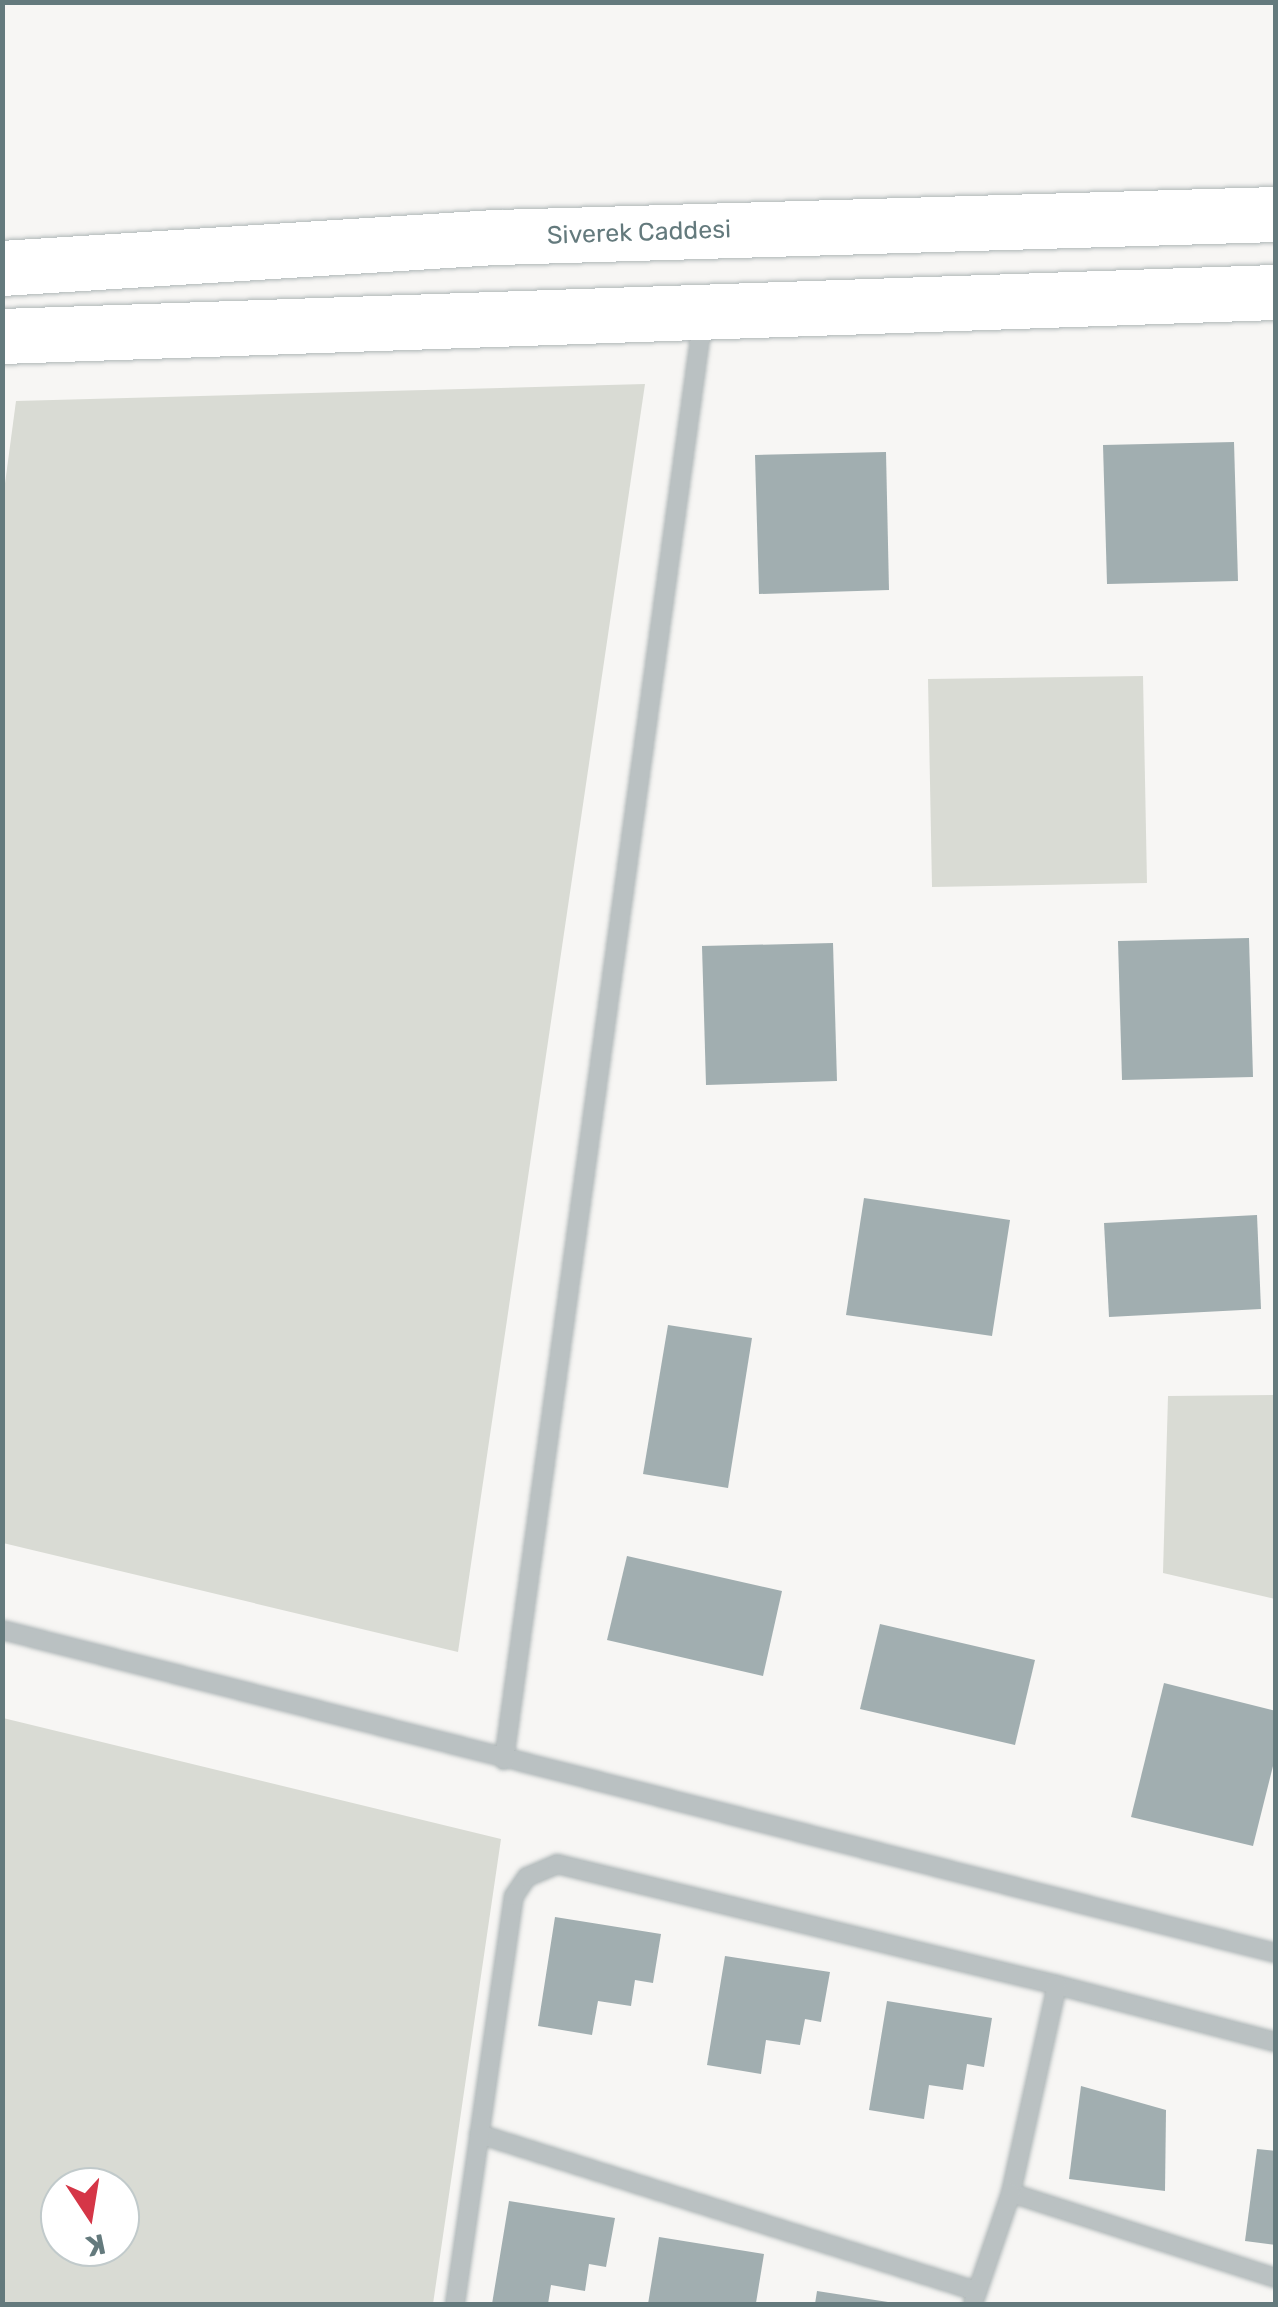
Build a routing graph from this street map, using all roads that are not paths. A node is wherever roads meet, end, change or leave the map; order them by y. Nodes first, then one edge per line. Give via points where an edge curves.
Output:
1 (1276, 214) edge
2 (2, 268) edge
3 (1276, 292) edge
4 (705, 307) junction
5 (2, 336) edge
6 (2, 1630) edge
7 (504, 1760) junction
8 (1276, 1954) edge
9 (1056, 1985) junction
10 (1276, 2042) edge
11 (479, 2134) junction
12 (1011, 2193) junction
13 (1276, 2278) edge
14 (974, 2298) edge
15 (454, 2304) edge

1 - 2 main road, Siverek Caddesi via 497,237
3 - 4 main road
4 - 5 main road
4 - 7 street
6 - 7 street
7 - 8 street
9 - 10 street
9 - 11 street via 557,1864 526,1877 514,1896
9 - 12 street
11 - 14 street
11 - 15 street
12 - 13 street
12 - 14 street

